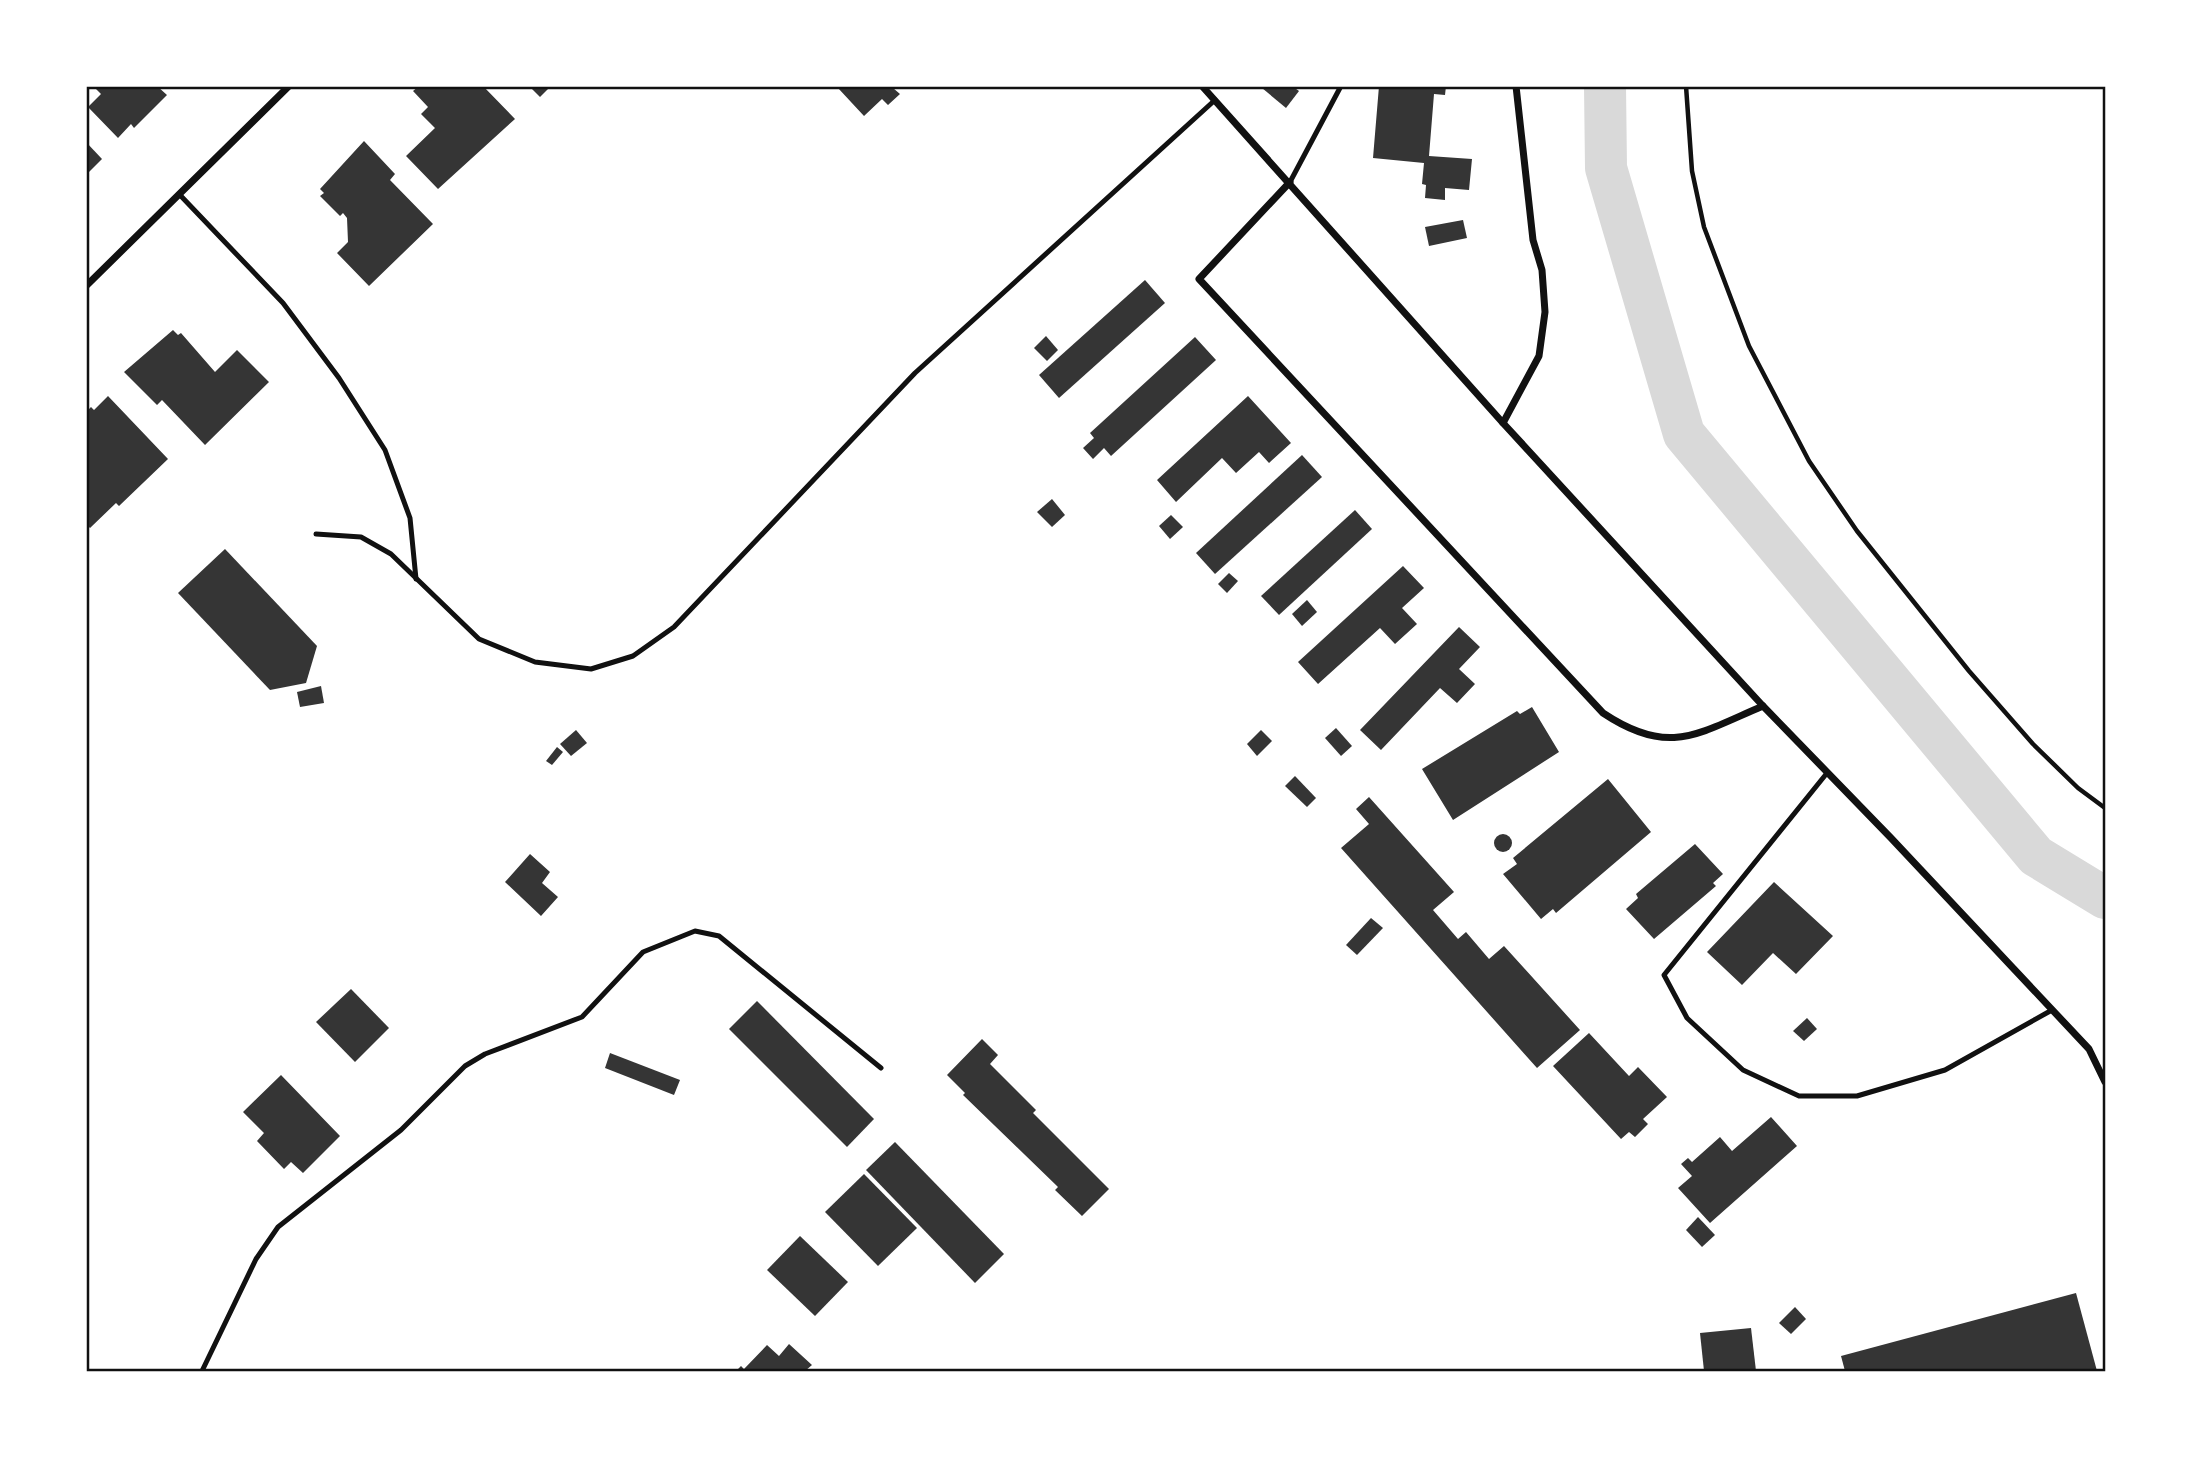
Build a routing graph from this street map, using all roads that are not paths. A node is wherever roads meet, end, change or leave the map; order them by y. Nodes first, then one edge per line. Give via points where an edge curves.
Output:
1 (289, 86) edge
2 (1202, 86) edge
3 (1341, 86) edge
4 (1516, 86) edge
5 (1214, 100) junction
6 (1290, 182) junction
7 (179, 194) junction
8 (86, 286) edge
9 (1503, 423) junction
10 (316, 534) dead end
11 (416, 579) junction
12 (1763, 706) junction
13 (1827, 773) junction
14 (2052, 1010) junction
15 (881, 1068) dead end
16 (2105, 1082) edge
17 (202, 1371) edge

1 - 7 street
2 - 5 street
3 - 6 lane
4 - 9 street via 1545,313 1539,356
5 - 6 street
5 - 11 lane via 915,373 674,627 633,656 591,670 535,662 479,639
6 - 9 street
6 - 12 street via 1199,279 1603,713 1629,730 1655,738 1686,738
7 - 8 street
7 - 11 lane via 283,303 339,378 384,450 410,519
9 - 12 street
10 - 11 lane via 360,537 391,554
12 - 13 street
13 - 14 street
13 - 14 lane via 1664,975 1687,1018 1743,1070 1799,1096 1857,1096 1945,1070
14 - 16 street via 2088,1049
15 - 17 lane via 719,936 695,931 643,952 582,1017 465,1066 401,1130 278,1227 256,1259

